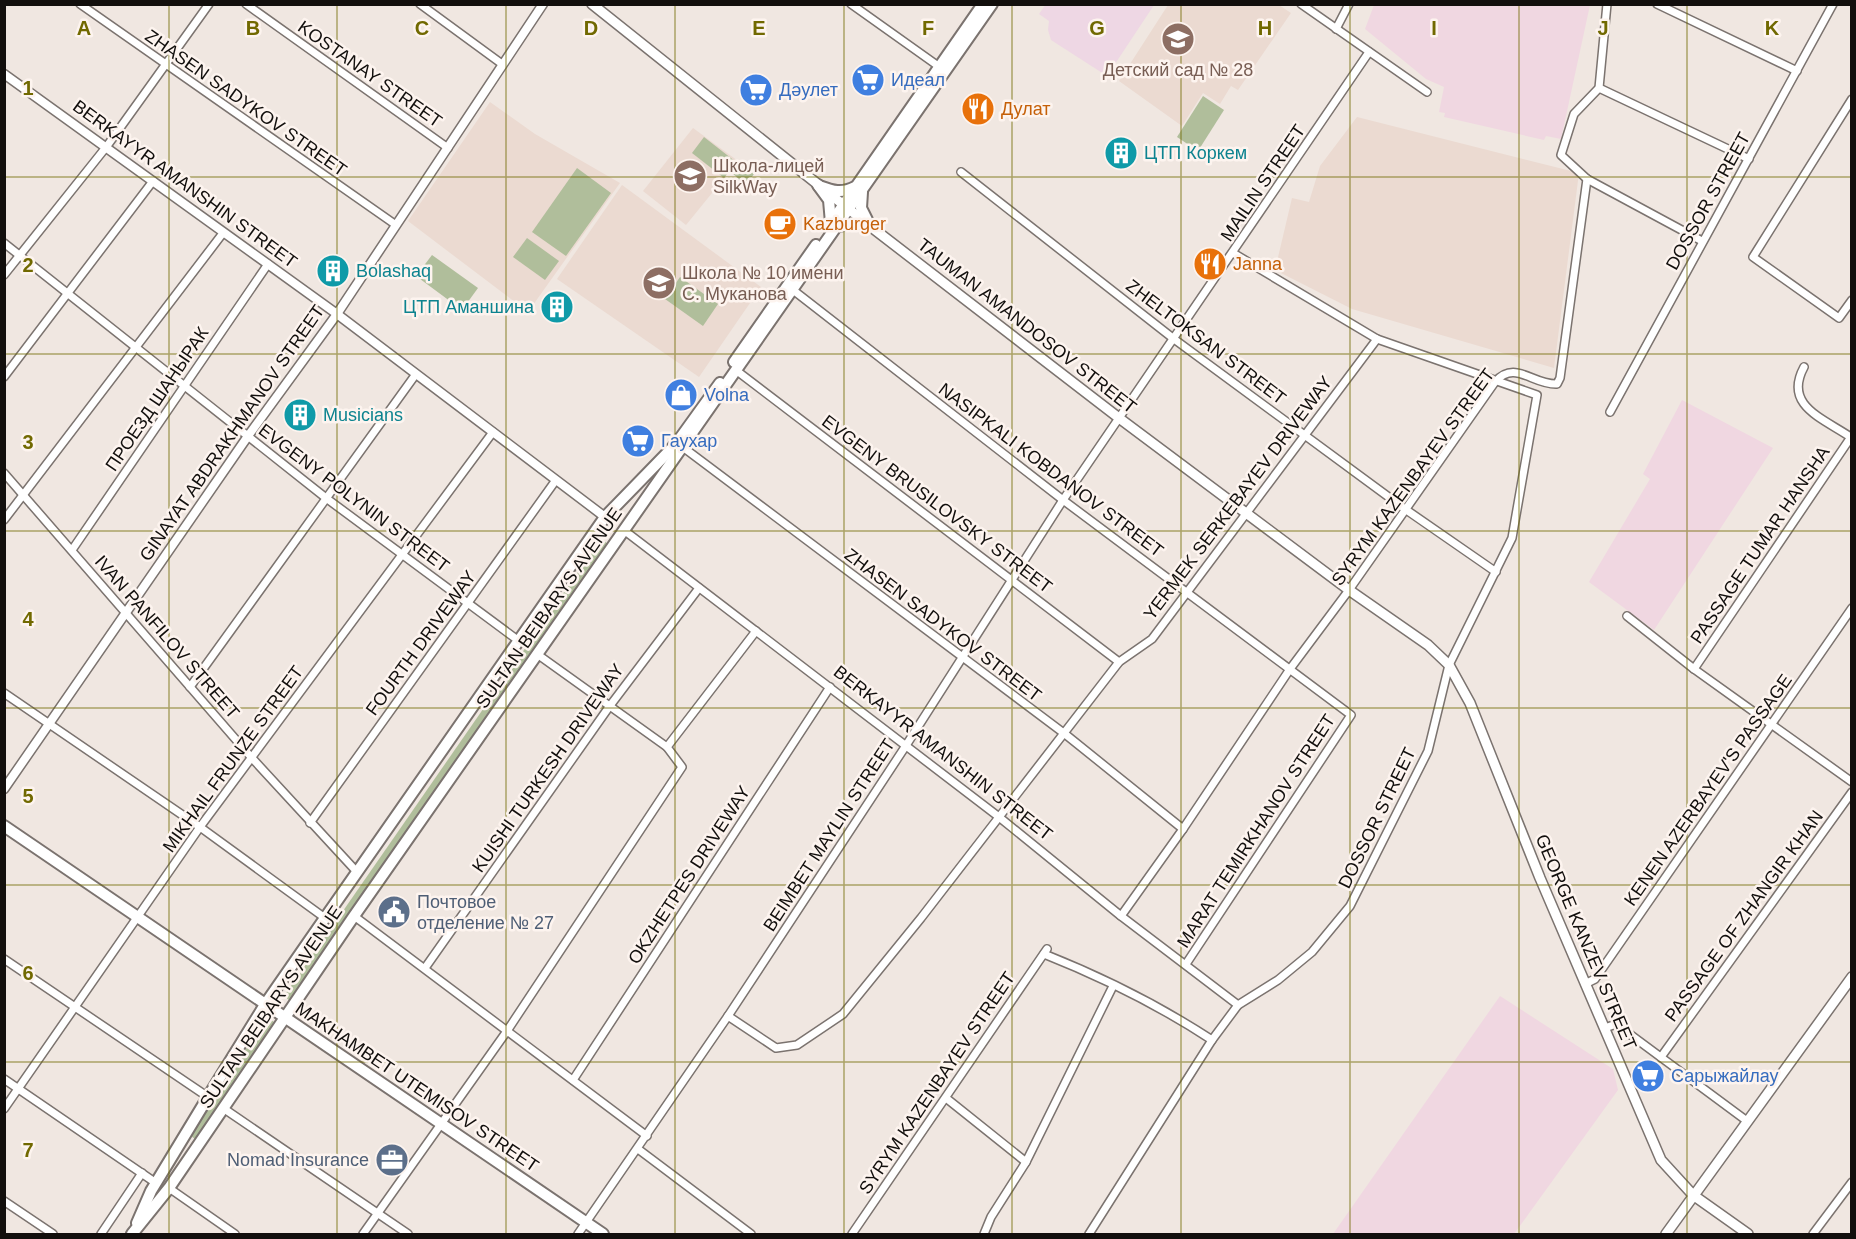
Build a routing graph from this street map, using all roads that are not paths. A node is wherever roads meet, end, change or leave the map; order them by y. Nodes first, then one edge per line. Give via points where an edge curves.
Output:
1 (80, 4) edge
2 (209, 4) edge
3 (246, 4) edge
4 (420, 4) edge
5 (543, 4) edge
6 (592, 4) edge
7 (851, 4) edge
8 (983, 4) edge
9 (992, 4) edge
10 (1301, 4) edge
11 (1349, 4) edge
12 (1607, 4) edge
13 (1657, 4) edge
14 (1833, 4) edge
15 (1336, 29) junction
16 (1369, 52) junction
17 (502, 64) junction
18 (166, 66) junction
19 (943, 69) junction
20 (1797, 72) junction
21 (4, 74) edge
22 (1599, 88) junction
23 (1427, 92) dead end
24 (1851, 99) edge
25 (107, 146) junction
26 (448, 148) junction
27 (1749, 159) junction
28 (961, 172) dead end
29 (1587, 179) junction
30 (153, 181) junction
31 (818, 185) junction
32 (859, 190) junction
33 (846, 207) junction
34 (396, 225) junction
35 (834, 225) junction
36 (870, 226) junction
37 (223, 233) junction
38 (1702, 241) junction
39 (4, 243) edge
40 (1233, 253) junction
41 (20, 255) junction
42 (268, 264) junction
43 (4, 275) edge
44 (793, 290) junction
45 (68, 293) junction
46 (1851, 300) edge
47 (337, 314) junction
48 (1174, 339) junction
49 (1377, 339) junction
50 (138, 349) junction
51 (1804, 367) dead end
52 (737, 371) junction
53 (416, 374) junction
54 (4, 377) edge
55 (1495, 382) junction
56 (184, 386) junction
57 (1610, 412) dead end
58 (1119, 418) junction
59 (493, 432) junction
60 (1304, 434) junction
61 (248, 436) junction
62 (1851, 438) edge
63 (684, 448) junction
64 (4, 473) edge
65 (556, 480) junction
66 (24, 495) junction
67 (326, 498) junction
68 (1063, 500) junction
69 (620, 501) junction
70 (1405, 509) junction
71 (637, 512) junction
72 (1248, 513) junction
73 (604, 517) junction
74 (4, 520) edge
75 (625, 531) junction
76 (72, 550) junction
77 (402, 554) junction
78 (1496, 572) junction
79 (1012, 580) junction
80 (699, 588) junction
81 (1349, 590) junction
82 (1188, 593) junction
83 (468, 603) junction
84 (1851, 608) edge
85 (126, 611) junction
86 (1626, 616) dead end
87 (756, 631) junction
88 (519, 641) junction
89 (537, 654) junction
90 (961, 658) junction
91 (1119, 662) junction
92 (1449, 665) junction
93 (1290, 669) junction
94 (1694, 669) junction
95 (190, 687) junction
96 (830, 687) junction
97 (4, 693) edge
98 (609, 707) junction
99 (1351, 715) joint
100 (49, 724) junction
101 (1773, 724) junction
102 (1065, 734) junction
103 (667, 747) junction
104 (905, 747) junction
105 (251, 757) junction
106 (1851, 782) edge
107 (4, 789) edge
108 (1851, 792) edge
109 (999, 817) junction
110 (310, 823) junction
111 (4, 826) edge
112 (200, 827) junction
113 (1183, 829) junction
114 (357, 872) junction
115 (138, 916) junction
116 (354, 916) junction
117 (1121, 916) junction
118 (325, 918) junction
119 (4, 959) edge
120 (1186, 964) junction
121 (425, 968) junction
122 (1851, 977) edge
123 (1585, 984) junction
124 (1113, 986) junction
125 (266, 1003) junction
126 (1238, 1005) junction
127 (75, 1006) junction
128 (728, 1016) junction
129 (285, 1017) junction
130 (1605, 1028) junction
131 (507, 1031) junction
132 (1212, 1040) junction
133 (1661, 1057) junction
134 (4, 1080) edge
135 (573, 1080) junction
136 (18, 1089) junction
137 (208, 1097) junction
138 (946, 1098) junction
139 (223, 1108) junction
140 (4, 1109) edge
141 (1747, 1120) junction
142 (442, 1123) junction
143 (647, 1136) junction
144 (638, 1149) junction
145 (1026, 1162) junction
146 (142, 1173) junction
147 (156, 1182) junction
148 (1851, 1182) edge
149 (169, 1188) junction
150 (1694, 1195) junction
151 (4, 1201) edge
152 (377, 1213) junction
153 (586, 1223) junction
154 (133, 1233) edge
155 (53, 1234) edge
156 (101, 1234) edge
157 (235, 1234) edge
158 (363, 1234) edge
159 (408, 1234) edge
160 (578, 1234) edge
161 (603, 1234) edge
162 (751, 1234) edge
163 (852, 1234) edge
164 (984, 1234) edge
165 (1089, 1234) edge
166 (1666, 1234) edge
167 (1748, 1234) edge
168 (1813, 1234) edge

1 - 18 street, ZHASEN SADYKOV STREET
2 - 18 street
3 - 26 street, KOSTANAY STREET
4 - 17 street
5 - 17 street, GINAYAT ABDRAKHMANOV STREET
6 - 31 main road, TAUMAN AMANDOSOV STREET
7 - 19 street
8 - 19 main road, SULTAN BEIBARYS AVENUE
9 - 19 main road, SULTAN BEIBARYS AVENUE
10 - 15 street
11 - 15 street
12 - 22 street
13 - 20 street
14 - 20 street, DOSSOR STREET
15 - 16 street
16 - 23 street
16 - 40 street, MAILIN STREET
17 - 26 street, GINAYAT ABDRAKHMANOV STREET
18 - 25 street
18 - 34 street, ZHASEN SADYKOV STREET
19 - 32 main road, SULTAN BEIBARYS AVENUE
20 - 27 street, DOSSOR STREET
21 - 25 street, BERKAYYR AMANSHIN STREET
22 - 27 street
22 - 29 street via 1574,114 1561,155
24 - 46 street via 1753,257 1839,318
25 - 30 street, BERKAYYR AMANSHIN STREET
25 - 41 street
26 - 34 street, GINAYAT ABDRAKHMANOV STREET
27 - 38 street, DOSSOR STREET
28 - 48 street, ZHELTOKSAN STREET
29 - 38 street
29 - 55 street, SYRYM KAZENBAYEV STREET via 1560,378 1557,384 1549,385 1512,371 1503,373
30 - 37 street, BERKAYYR AMANSHIN STREET
30 - 45 street
31 - 32 main road via 835,192
31 - 33 main road, TAUMAN AMANDOSOV STREET
31 - 35 main road via 829,200
32 - 33 main road, SULTAN BEIBARYS AVENUE
32 - 36 main road via 861,208
33 - 35 main road, SULTAN BEIBARYS AVENUE
33 - 36 main road, TAUMAN AMANDOSOV STREET
34 - 47 street, GINAYAT ABDRAKHMANOV STREET
35 - 36 main road
35 - 44 main road, SULTAN BEIBARYS AVENUE
35 - 69 main road, SULTAN BEIBARYS AVENUE via 676,444
36 - 58 main road, TAUMAN AMANDOSOV STREET
37 - 42 street, BERKAYYR AMANSHIN STREET
37 - 50 street
38 - 57 street, DOSSOR STREET
39 - 41 street, EVGENY POLYNIN STREET
40 - 48 street, MAILIN STREET
40 - 49 street
41 - 43 street
41 - 45 street, EVGENY POLYNIN STREET
42 - 47 street, BERKAYYR AMANSHIN STREET
42 - 56 street, ПРОЕЗД ШАНЫРАК
44 - 52 main road, SULTAN BEIBARYS AVENUE
44 - 68 street, NASIPKALI KOBDANOV STREET
45 - 50 street, EVGENY POLYNIN STREET
45 - 54 street
47 - 53 street, BERKAYYR AMANSHIN STREET
47 - 61 street, GINAYAT ABDRAKHMANOV STREET
48 - 58 street, MAILIN STREET
48 - 60 street, ZHELTOKSAN STREET
49 - 55 street
49 - 60 street, YERMEK SERKEBAYEV DRIVEWAY
50 - 56 street, EVGENY POLYNIN STREET
50 - 66 street
51 - 62 street, PASSAGE TUMAR HANSHA via 1797,380 1800,402
52 - 63 main road, SULTAN BEIBARYS AVENUE
52 - 79 street, EVGENY BRUSILOVSKY STREET
53 - 59 street, BERKAYYR AMANSHIN STREET
53 - 67 street
55 - 70 street, SYRYM KAZENBAYEV STREET
55 - 78 street, DOSSOR STREET via 1537,395 1512,538
56 - 61 street, EVGENY POLYNIN STREET
56 - 76 street, ПРОЕЗД ШАНЫРАК
58 - 68 street, BEIMBET MAYLIN STREET
58 - 72 main road, TAUMAN AMANDOSOV STREET
59 - 65 street, BERKAYYR AMANSHIN STREET
59 - 77 street, MIKHAIL FRUNZE STREET
60 - 70 street, ZHELTOKSAN STREET
60 - 72 street, YERMEK SERKEBAYEV DRIVEWAY
61 - 67 street, EVGENY POLYNIN STREET
61 - 85 street, GINAYAT ABDRAKHMANOV STREET
62 - 94 street, PASSAGE TUMAR HANSHA
63 - 71 main road, SULTAN BEIBARYS AVENUE
63 - 90 street, ZHASEN SADYKOV STREET
64 - 66 street, IVAN PANFILOV STREET
65 - 73 street, BERKAYYR AMANSHIN STREET
65 - 83 street, FOURTH DRIVEWAY
66 - 74 street
66 - 76 street, IVAN PANFILOV STREET
67 - 77 street, EVGENY POLYNIN STREET
67 - 95 street
68 - 79 street, BEIMBET MAYLIN STREET
68 - 82 street, NASIPKALI KOBDANOV STREET
69 - 71 main road via 630,503
69 - 73 main road, SULTAN BEIBARYS AVENUE
70 - 78 street, ZHELTOKSAN STREET
70 - 81 street, SYRYM KAZENBAYEV STREET
71 - 75 main road, SULTAN BEIBARYS AVENUE
72 - 81 main road, TAUMAN AMANDOSOV STREET
72 - 82 street, YERMEK SERKEBAYEV DRIVEWAY
73 - 88 main road, SULTAN BEIBARYS AVENUE
75 - 80 street, BERKAYYR AMANSHIN STREET
75 - 89 main road, SULTAN BEIBARYS AVENUE
76 - 85 street, IVAN PANFILOV STREET
77 - 83 street, EVGENY POLYNIN STREET
77 - 105 street, MIKHAIL FRUNZE STREET
78 - 92 street, DOSSOR STREET
79 - 90 street, BEIMBET MAYLIN STREET
79 - 91 street, EVGENY BRUSILOVSKY STREET
80 - 87 street, BERKAYYR AMANSHIN STREET
80 - 98 street, KUISHI TURKESH DRIVEWAY
81 - 92 main road, TAUMAN AMANDOSOV STREET via 1428,645
81 - 93 street, SYRYM KAZENBAYEV STREET
82 - 91 street, YERMEK SERKEBAYEV DRIVEWAY via 1152,639
82 - 93 street, NASIPKALI KOBDANOV STREET
83 - 88 street, EVGENY POLYNIN STREET
83 - 110 street, FOURTH DRIVEWAY
84 - 101 street, KENEN AZERBAYEV'S PASSAGE
85 - 95 street, IVAN PANFILOV STREET
85 - 100 street, GINAYAT ABDRAKHMANOV STREET
86 - 94 street
87 - 96 street, BERKAYYR AMANSHIN STREET
87 - 103 street
88 - 114 main road, SULTAN BEIBARYS AVENUE
89 - 98 street
89 - 116 main road, SULTAN BEIBARYS AVENUE
90 - 102 street, ZHASEN SADYKOV STREET
90 - 104 street, BEIMBET MAYLIN STREET
91 - 102 street, YERMEK SERKEBAYEV DRIVEWAY
92 - 123 main road, GEORGE KANZEV STREET via 1470,703
92 - 126 street, DOSSOR STREET via 1428,751 1350,906 1312,952
93 - 99 street, NASIPKALI KOBDANOV STREET
93 - 113 street, SYRYM KAZENBAYEV STREET
94 - 101 street
95 - 105 street, IVAN PANFILOV STREET
96 - 104 street, BERKAYYR AMANSHIN STREET
96 - 135 street, OKZHETPES DRIVEWAY
97 - 100 street
98 - 103 street
98 - 121 street, KUISHI TURKESH DRIVEWAY
99 - 120 street, MARAT TEMIRKHANOV STREET
100 - 107 street, GINAYAT ABDRAKHMANOV STREET
100 - 112 street
101 - 106 street
101 - 123 street, KENEN AZERBAYEV'S PASSAGE via 1595,979
102 - 109 street, YERMEK SERKEBAYEV DRIVEWAY
102 - 113 street, ZHASEN SADYKOV STREET
103 - 131 street via 682,767
104 - 109 street, BERKAYYR AMANSHIN STREET
104 - 128 street, BEIMBET MAYLIN STREET
105 - 110 street, IVAN PANFILOV STREET
105 - 112 street, MIKHAIL FRUNZE STREET
108 - 133 street, PASSAGE OF ZHANGIR KHAN
109 - 117 street, BERKAYYR AMANSHIN STREET
109 - 128 street, YERMEK SERKEBAYEV DRIVEWAY via 843,1014 797,1046 776,1048
110 - 114 street, IVAN PANFILOV STREET
111 - 115 main road, MAKHAMBET UTEMISOV STREET
112 - 115 street, MIKHAIL FRUNZE STREET
112 - 118 street
113 - 117 street, SYRYM KAZENBAYEV STREET
114 - 118 main road, SULTAN BEIBARYS AVENUE
115 - 125 main road, MAKHAMBET UTEMISOV STREET
115 - 127 street, MIKHAIL FRUNZE STREET
116 - 121 street
116 - 129 main road, SULTAN BEIBARYS AVENUE
117 - 120 street, BERKAYYR AMANSHIN STREET
118 - 125 main road, SULTAN BEIBARYS AVENUE
119 - 127 street
120 - 126 street, BERKAYYR AMANSHIN STREET
121 - 131 street
122 - 141 main road
123 - 130 main road, GEORGE KANZEV STREET
124 - 132 street
124 - 138 street, SYRYM KAZENBAYEV STREET via 1046,952
124 - 145 street
125 - 129 main road, MAKHAMBET UTEMISOV STREET
125 - 137 main road, SULTAN BEIBARYS AVENUE
126 - 132 street
127 - 136 street, MIKHAIL FRUNZE STREET
127 - 137 street
128 - 143 street, BEIMBET MAYLIN STREET
129 - 139 main road, SULTAN BEIBARYS AVENUE
129 - 142 main road, MAKHAMBET UTEMISOV STREET
130 - 133 street via 1616,1024
130 - 150 main road, GEORGE KANZEV STREET via 1661,1160
131 - 135 street
131 - 142 street
132 - 165 street
133 - 141 street
134 - 136 street
135 - 143 street
136 - 140 street, MIKHAIL FRUNZE STREET
136 - 146 street
137 - 147 main road, SULTAN BEIBARYS AVENUE
138 - 145 street
138 - 163 street, SYRYM KAZENBAYEV STREET
139 - 149 main road, SULTAN BEIBARYS AVENUE
139 - 152 street
141 - 150 main road
142 - 152 street
142 - 153 main road, MAKHAMBET UTEMISOV STREET
143 - 144 street, BEIMBET MAYLIN STREET
144 - 153 street, BEIMBET MAYLIN STREET
144 - 162 street
145 - 164 street
146 - 147 street
146 - 156 street
147 - 154 main road, SULTAN BEIBARYS AVENUE
148 - 168 street
149 - 154 main road, SULTAN BEIBARYS AVENUE
149 - 157 street
150 - 166 main road
150 - 167 main road, GEORGE KANZEV STREET
151 - 155 street
152 - 158 street
152 - 159 street
153 - 160 street, BEIMBET MAYLIN STREET
153 - 161 main road, MAKHAMBET UTEMISOV STREET

